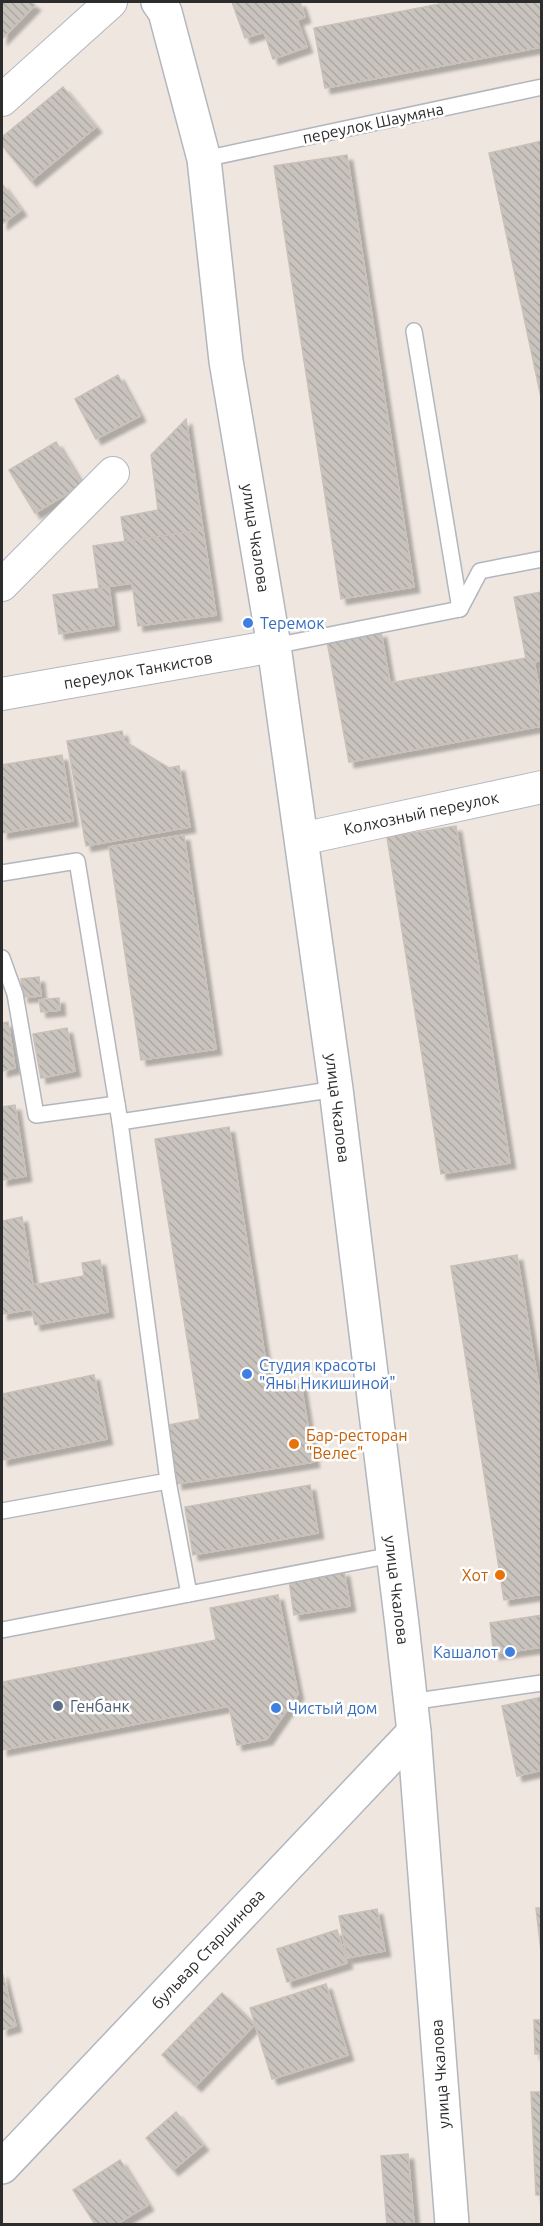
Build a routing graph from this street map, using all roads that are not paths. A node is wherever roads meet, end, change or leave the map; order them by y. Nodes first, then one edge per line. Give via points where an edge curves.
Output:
1 (111, 2) edge
2 (158, 2) edge
3 (542, 87) edge
4 (2, 100) edge
5 (204, 159) junction
6 (414, 331) dead end
7 (113, 473) dead end
8 (542, 559) edge
9 (2, 585) edge
10 (460, 609) junction
11 (274, 646) junction
12 (2, 694) edge
13 (542, 787) edge
14 (301, 839) junction
15 (2, 873) edge
16 (2, 958) edge
17 (336, 1089) junction
18 (117, 1104) junction
19 (120, 1122) junction
20 (168, 1481) junction
21 (2, 1511) edge
22 (392, 1555) junction
23 (189, 1594) junction
24 (2, 1630) edge
25 (542, 1683) edge
26 (412, 1717) junction
27 (2, 2167) edge
28 (452, 2224) edge

1 - 4 street
2 - 5 main road, улица Чкалова via 165,12
3 - 5 lane, переулок Шаумяна
5 - 11 main road, улица Чкалова via 226,361
6 - 10 lane
7 - 9 street
8 - 10 lane via 480,571
10 - 11 lane
11 - 12 street, переулок Танкистов
11 - 14 main road, улица Чкалова
13 - 14 street, Колхозный переулок
14 - 17 main road, улица Чкалова
15 - 18 lane via 77,861
16 - 18 lane via 15,994 36,1115
17 - 19 lane
17 - 22 main road, улица Чкалова
18 - 19 lane
19 - 20 lane
20 - 21 lane
20 - 23 lane
22 - 23 lane
22 - 26 main road, улица Чкалова
23 - 24 lane
25 - 26 lane
26 - 27 main road, бульвар Старшинова
26 - 28 main road, улица Чкалова

